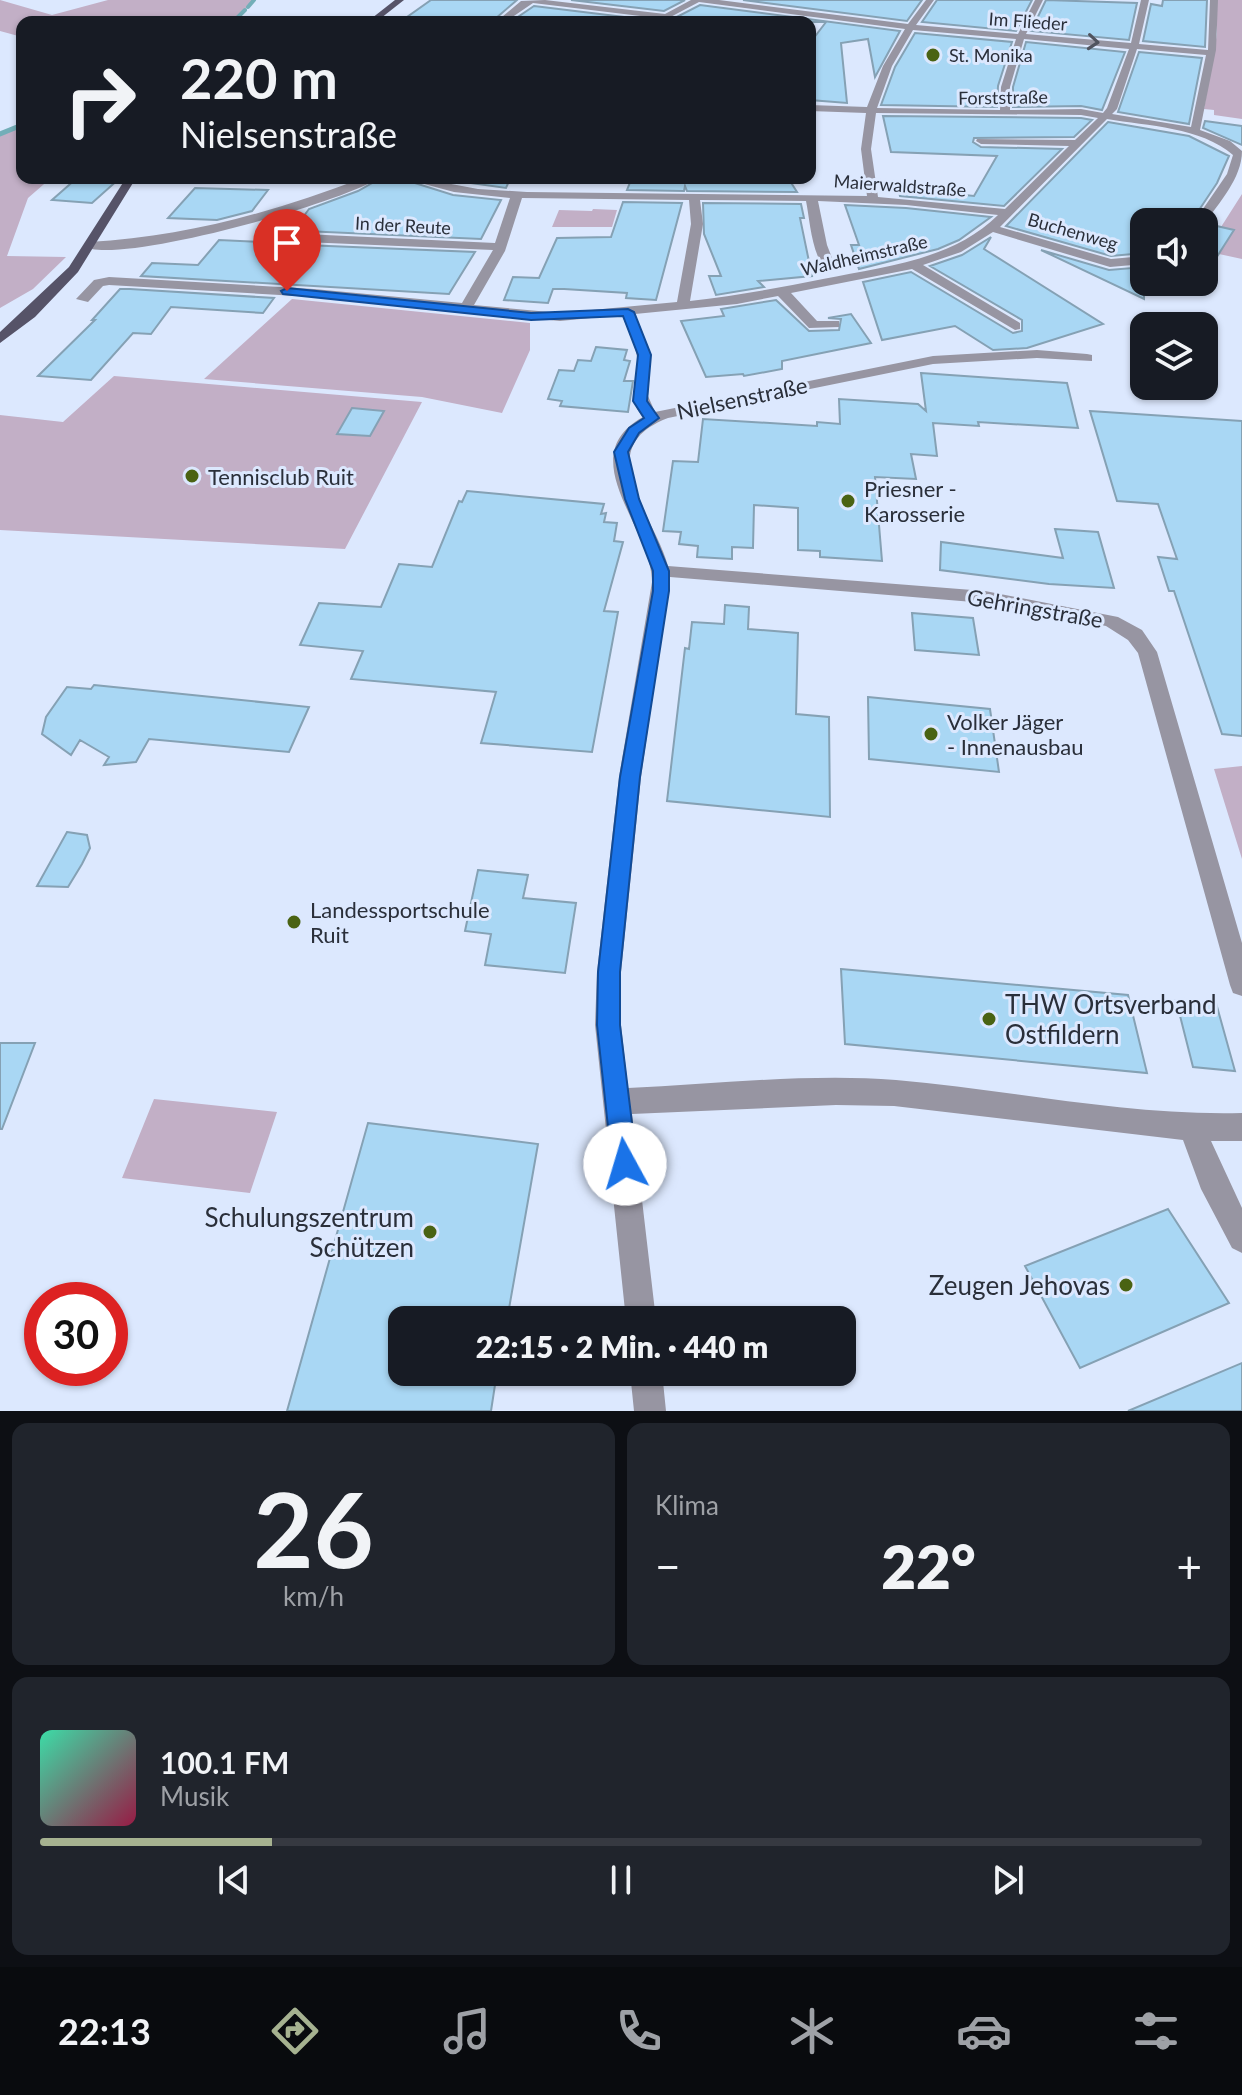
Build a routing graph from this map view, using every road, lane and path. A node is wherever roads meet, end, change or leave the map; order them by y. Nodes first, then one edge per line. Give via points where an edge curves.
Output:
1 (400, 0) edge
2 (699, 0) edge
3 (813, 0) edge
4 (930, 0) edge
5 (1039, 0) edge
6 (1145, 0) edge
7 (1214, 0) edge
8 (379, 16) edge
9 (508, 16) edge
10 (665, 16) joint
11 (787, 16) edge
12 (800, 16) edge
13 (816, 19) edge
14 (911, 27) junction
15 (1022, 37) junction
16 (1134, 46) junction
17 (1211, 53) junction
18 (816, 108) edge
19 (872, 111) junction
20 (1005, 113) junction
21 (1105, 116) junction
22 (1195, 131) junction
23 (981, 141) dead end
24 (1077, 143) junction
25 (127, 184) edge
26 (356, 184) edge
27 (432, 184) edge
28 (571, 184) edge
29 (517, 195) junction
30 (566, 196) junction
31 (811, 197) junction
32 (694, 198) junction
33 (873, 198) junction
34 (1209, 208) edge
35 (1008, 213) junction
36 (992, 228) junction
37 (304, 238) dead end
38 (89, 246) junction
39 (500, 247) junction
40 (1130, 261) edge
41 (913, 264) junction
42 (830, 268) dead end
43 (782, 292) junction
44 (83, 299) dead end
45 (683, 306) junction
46 (465, 309) junction
47 (628, 312) junction
48 (834, 324) dead end
49 (1015, 326) dead end
50 (0, 339) edge
51 (1087, 358) dead end
52 (653, 418) junction
53 (661, 571) junction
54 (1242, 985) edge
55 (618, 1102) junction
56 (1242, 1127) edge
57 (1192, 1128) junction
58 (1242, 1238) edge
59 (640, 1306) edge
60 (647, 1386) edge
61 (650, 1411) edge

1 - 8 main road
2 - 10 street
2 - 11 street, Im Flieder
3 - 12 street
4 - 14 street
5 - 15 street
6 - 16 street
7 - 17 street
9 - 10 street via 533,1
13 - 14 street, Im Flieder
14 - 15 street, Im Flieder
14 - 19 street
15 -> 16 street, Im Flieder
15 - 20 street via 1007,85
16 - 17 street, Im Flieder
16 - 21 street via 1114,105
17 - 22 street
18 - 19 street, Forststraße
19 - 20 street, Forststraße
19 - 33 street via 866,144
20 - 21 street, Forststraße
21 - 22 street, Forststraße
21 - 24 street, Waldheimstraße
22 - 34 street via 1239,154
23 - 24 street
24 - 35 street, Waldheimstraße
25 - 38 main road
26 - 38 street via 190,237
27 - 29 street, Maierwaldstraße
28 - 30 street
29 - 30 street, Maierwaldstraße
29 - 39 street
30 - 32 street, Maierwaldstraße
31 - 32 street, Maierwaldstraße via 747,191
31 - 33 street, Maierwaldstraße
31 - 42 street
32 - 45 street via 697,224
33 - 35 street, Maierwaldstraße
35 - 36 street, Waldheimstraße
36 - 40 street, Buchenweg via 1106,262
36 - 41 street, Waldheimstraße via 957,249
37 - 39 street, In der Reute
38 - 50 main road via 59,286
39 - 46 street
41 - 43 street, Waldheimstraße
41 - 49 street
43 - 45 street, Waldheimstraße
43 - 48 street via 814,325
44 - 46 street, Waldheimstraße via 99,283 109,281 314,293
45 - 47 street, Waldheimstraße
46 - 47 street, Waldheimstraße via 545,317
47 - 52 street via 645,355 640,401
51 - 52 street, Nielsenstraße via 1037,354 933,360
52 - 53 street, Nielsenstraße via 634,431 621,452 632,499
53 - 54 street, Gehringstraße via 966,595 1096,617 1129,630 1150,662
53 - 55 street, Nielsenstraße via 630,777 609,972 608,1025
55 - 57 street via 894,1093
55 - 59 street, Nielsenstraße
56 - 57 street
57 - 58 street
60 - 61 street

